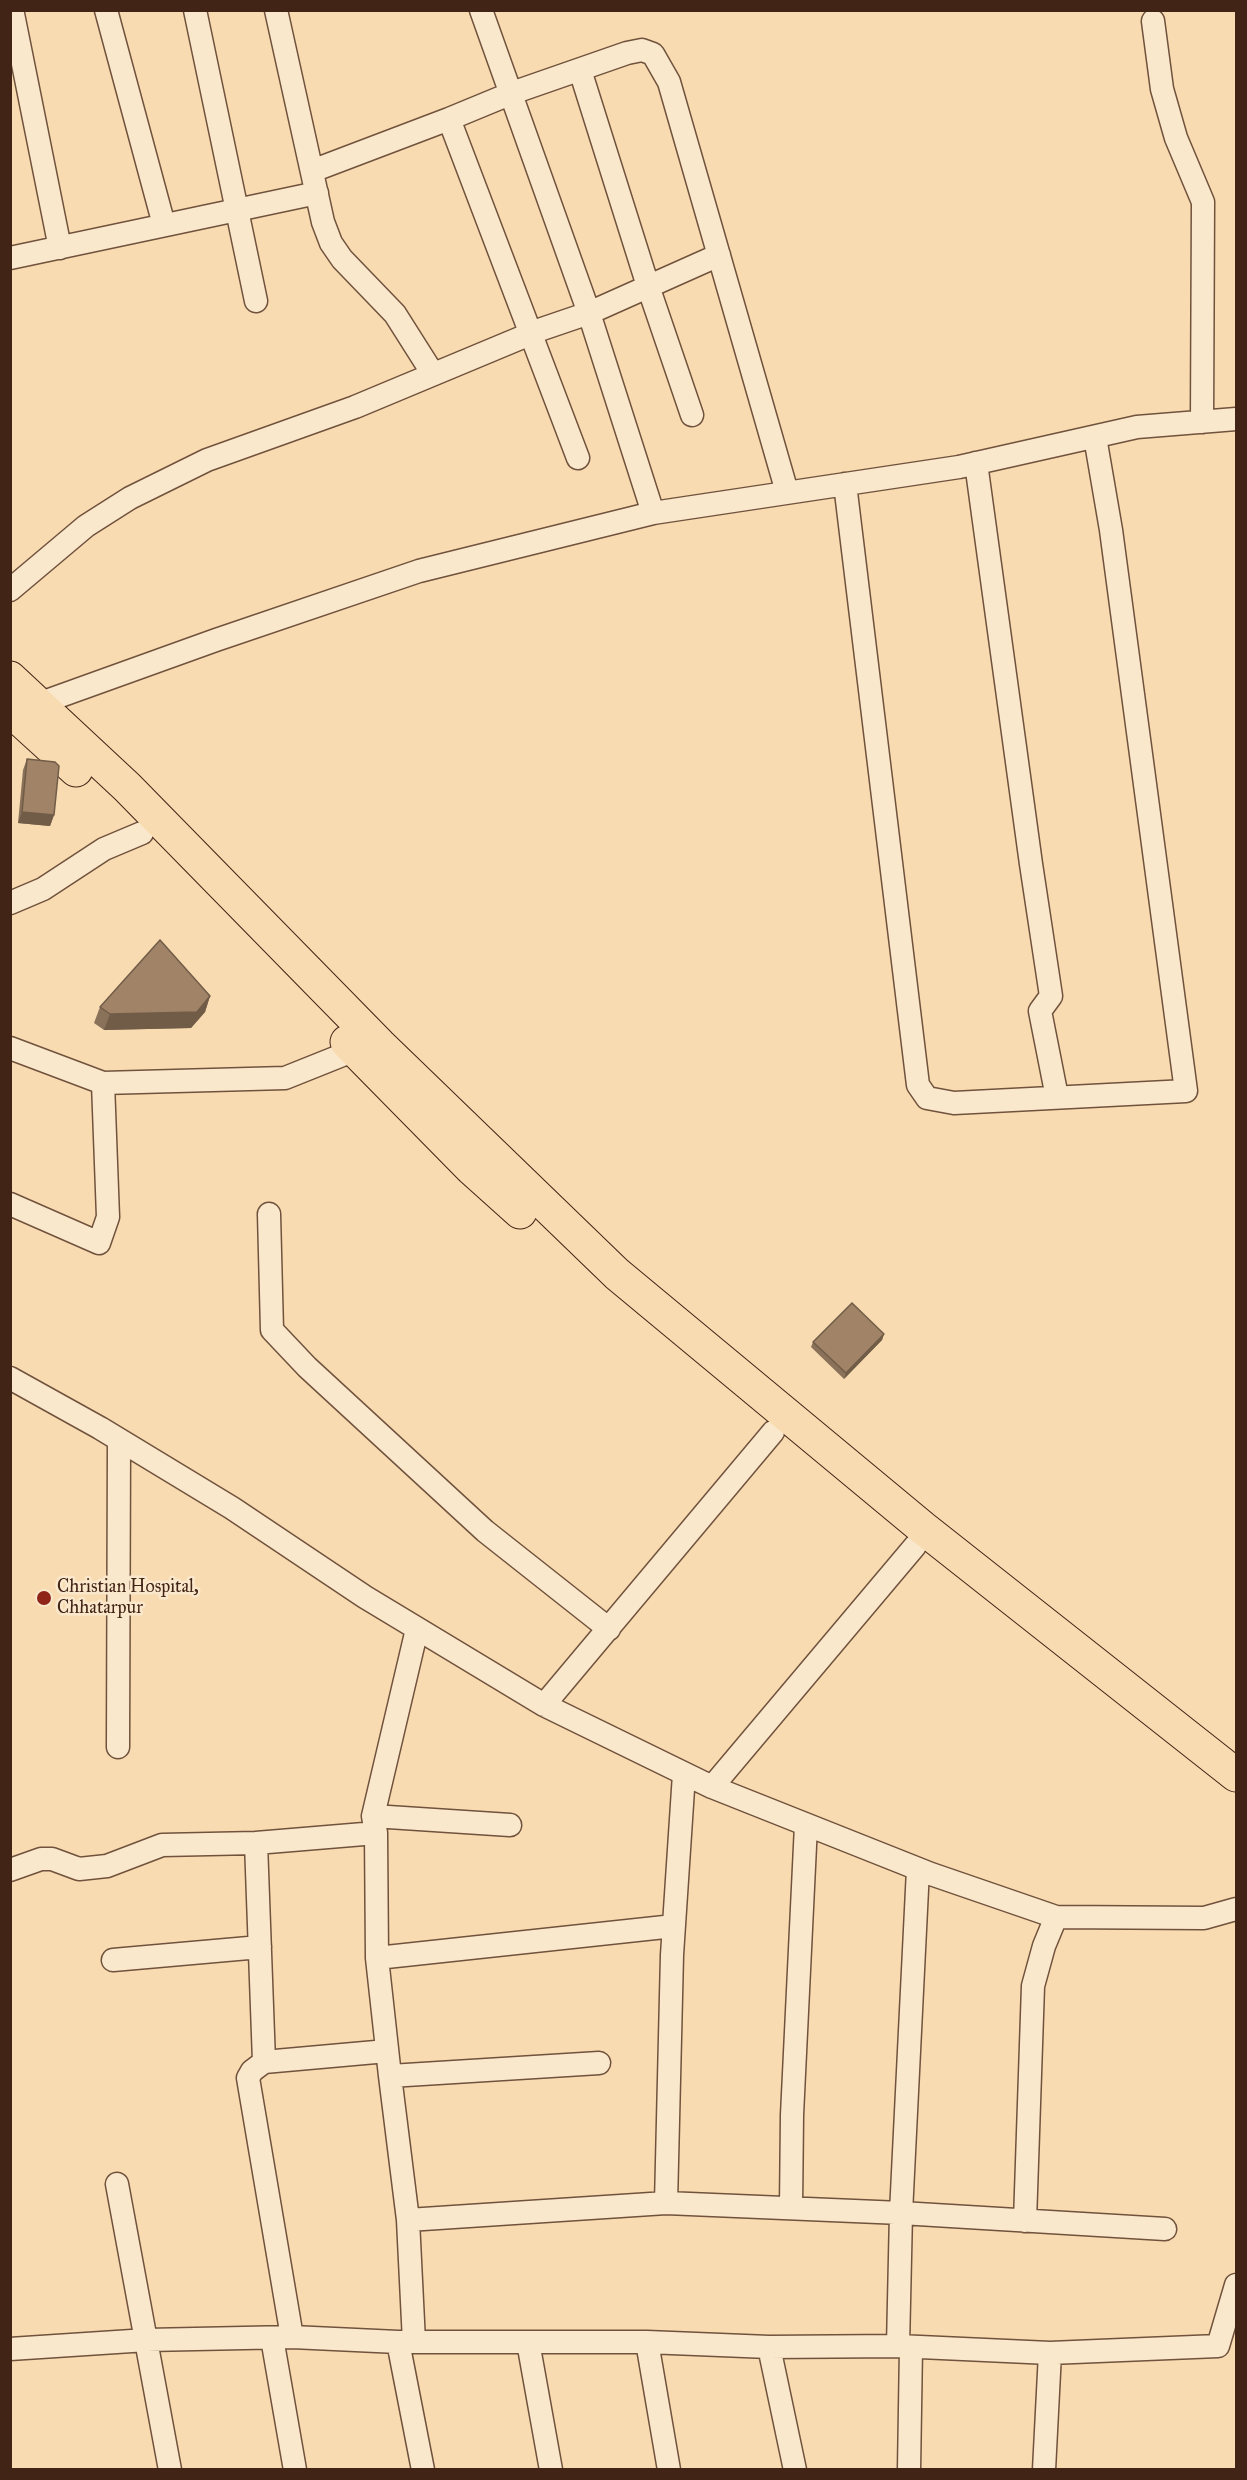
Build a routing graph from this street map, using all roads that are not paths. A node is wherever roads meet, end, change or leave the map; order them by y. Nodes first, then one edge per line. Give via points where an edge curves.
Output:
1 (106, 10) edge
2 (195, 10) edge
3 (276, 10) edge
4 (481, 10) edge
5 (13, 14) dead end
6 (1154, 21) dead end
7 (580, 70) junction
8 (512, 93) junction
9 (449, 119) junction
10 (312, 171) junction
11 (317, 193) junction
12 (238, 210) junction
13 (165, 225) junction
14 (60, 248) junction
15 (719, 255) junction
16 (10, 258) edge
17 (648, 286) junction
18 (256, 301) dead end
19 (589, 313) junction
20 (532, 333) junction
21 (434, 374) junction
22 (692, 415) dead end
23 (1236, 419) edge
24 (1202, 422) junction
25 (1095, 437) junction
26 (578, 458) dead end
27 (976, 463) junction
28 (845, 484) junction
29 (788, 492) junction
30 (653, 513) junction
31 (10, 590) edge
32 (10, 678) edge
33 (24, 712) edge
34 (142, 833) junction
35 (10, 903) edge
36 (10, 1048) edge
37 (355, 1050) junction
38 (103, 1083) junction
39 (1057, 1097) junction
40 (10, 1204) edge
41 (269, 1215) dead end
42 (10, 1378) edge
43 (773, 1432) junction
44 (119, 1440) junction
45 (915, 1546) junction
46 (417, 1629) junction
47 (609, 1629) junction
48 (544, 1705) junction
49 (118, 1747) dead end
50 (684, 1774) junction
51 (1236, 1775) edge
52 (712, 1787) junction
53 (1236, 1798) edge
54 (375, 1824) junction
55 (510, 1825) dead end
56 (806, 1825) junction
57 (256, 1843) junction
58 (918, 1869) junction
59 (10, 1870) edge
60 (1236, 1910) edge
61 (1056, 1917) junction
62 (674, 1926) junction
63 (260, 1947) junction
64 (377, 1958) junction
65 (113, 1960) dead end
66 (387, 2051) junction
67 (264, 2062) junction
68 (599, 2063) dead end
69 (390, 2076) junction
70 (117, 2184) dead end
71 (666, 2203) junction
72 (790, 2208) junction
73 (901, 2213) junction
74 (408, 2220) junction
75 (1025, 2221) junction
76 (1165, 2229) dead end
77 (1236, 2285) edge
78 (282, 2337) junction
79 (147, 2340) junction
80 (406, 2342) junction
81 (528, 2342) junction
82 (647, 2342) junction
83 (768, 2347) junction
84 (904, 2347) junction
85 (10, 2349) edge
86 (1050, 2353) junction
87 (167, 2469) edge
88 (295, 2469) edge
89 (423, 2469) edge
90 (551, 2469) edge
91 (669, 2469) edge
92 (795, 2469) edge
93 (909, 2469) edge
94 (1044, 2469) edge

1 - 13 street
2 - 12 street
3 - 10 street
4 - 8 street
5 - 14 street
6 - 24 street via 1162,89 1176,138 1203,202
7 - 8 street
7 - 15 street via 642,50 653,54 669,82
7 - 17 street
8 - 9 street
8 - 19 street
9 - 10 street
9 - 20 street
10 - 11 street
11 - 12 street
11 - 21 street via 331,243 395,314
12 - 13 street
12 - 18 street
13 - 14 street
14 - 16 street
15 - 17 street
15 - 29 street
17 - 19 street
17 - 22 street
19 - 20 street
19 - 30 street
20 - 21 street
20 - 26 street
21 - 31 street via 207,460 130,498 86,526
23 - 24 street
24 - 25 street via 1137,428
25 - 27 street
25 - 39 street via 1186,1090
27 - 28 street
27 - 39 street via 1052,996 1040,1011
28 - 29 street
28 - 39 street via 918,1084 927,1098 954,1103
29 - 30 street
30 - 33 street via 419,571 227,636
32 - 33 main road
33 - 34 main road
33 - 51 main road via 127,787 380,1045 616,1274 923,1528
34 - 35 street via 104,849 43,889
34 - 37 main road
36 - 38 street
37 - 38 street via 285,1078
37 - 43 main road via 471,1168
38 - 40 street via 108,1217 99,1243
41 - 47 street via 272,1330 485,1531
42 - 44 street
43 - 45 main road
43 - 47 street
44 - 46 street via 232,1508
44 - 49 street
45 - 52 street
45 - 53 main road
46 - 48 street
46 - 54 street
47 - 48 street
48 - 50 street
50 - 52 street
50 - 62 street
52 - 56 street
54 - 55 street
54 - 57 street
54 - 64 street
56 - 58 street
56 - 72 street
57 - 59 street via 162,1845 107,1866 79,1869 52,1858
57 - 63 street
58 - 61 street
58 - 73 street
60 - 61 street via 1204,1918
61 - 75 street via 1033,1986
62 - 64 street
62 - 71 street
63 - 65 street
63 - 67 street
64 - 66 street
66 - 67 street
66 - 69 street
67 - 78 street via 248,2078
68 - 69 street
69 - 74 street
70 - 79 street
71 - 72 street
71 - 74 street
72 - 73 street
73 - 75 street
73 - 84 street
74 - 80 street
75 - 76 street
77 - 86 street via 1218,2346
78 - 79 street
78 - 80 street
78 - 88 street
79 - 85 street
79 - 87 street
80 - 81 street
80 - 89 street
81 - 82 street
81 - 90 street
82 - 83 street
82 - 91 street
83 - 84 street
83 - 92 street
84 - 86 street
84 - 93 street
86 - 94 street

